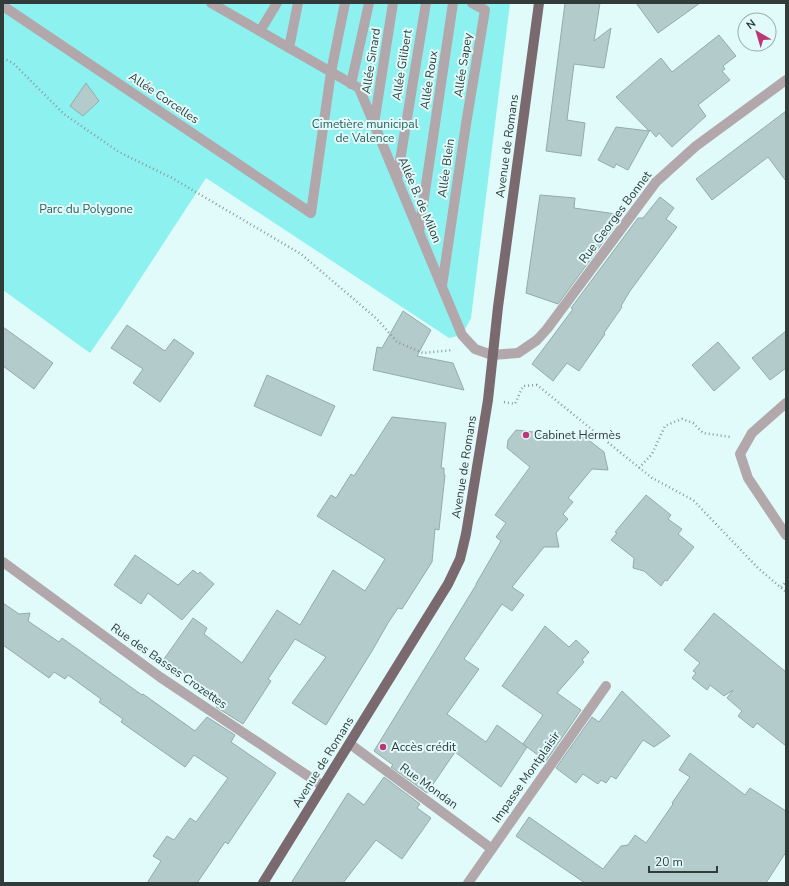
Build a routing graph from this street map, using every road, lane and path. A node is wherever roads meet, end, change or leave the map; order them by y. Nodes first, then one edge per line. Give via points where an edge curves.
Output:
1 (211, 3) edge
2 (277, 3) edge
3 (298, 3) edge
4 (345, 3) edge
5 (369, 3) edge
6 (393, 3) edge
7 (426, 3) edge
8 (453, 3) edge
9 (472, 3) edge
10 (539, 3) edge
11 (3, 6) edge
12 (224, 6) edge
13 (260, 31) junction
14 (289, 48) junction
15 (3, 58) edge
16 (331, 72) junction
17 (786, 80) edge
18 (351, 84) junction
19 (374, 124) junction
20 (466, 124) joint
21 (397, 179) junction
22 (419, 232) junction
23 (442, 287) junction
24 (449, 351) dead end
25 (492, 355) junction
26 (488, 400) junction
27 (786, 403) edge
28 (748, 441) junction
29 (639, 468) junction
30 (786, 535) edge
31 (3, 562) edge
32 (786, 582) edge
33 (781, 587) junction
34 (786, 592) edge
35 (606, 686) dead end
36 (350, 744) junction
37 (323, 786) junction
38 (492, 849) junction
39 (263, 883) edge
40 (468, 883) edge

1 - 12 street, Allée B. de Milon
2 - 13 street
3 - 14 street
4 - 16 street
5 - 18 street
6 - 19 street, Allée Sinard
7 - 21 street, Allée Gilibert
8 - 22 street, Allée Roux
9 - 20 street, Allée Sapey via 485,10
10 - 25 main road, Avenue de Romans
11 - 16 street, Allée Corcelles via 311,212
12 - 13 street, Allée B. de Milon
13 - 14 street, Allée B. de Milon
14 - 16 street, Allée B. de Milon
15 - 24 path via 13,63 64,114 119,152 172,178 301,254 377,319 397,342 423,353
16 - 18 street, Allée B. de Milon
17 - 25 street, Rue Georges Bonnet via 696,146 656,182 537,340 518,353
18 - 19 street, Allée B. de Milon via 359,88
19 - 21 street, Allée B. de Milon
20 - 23 street, Allée Blein
21 - 22 street, Allée B. de Milon
22 - 23 street, Allée B. de Milon
23 - 25 street, Allée B. de Milon via 462,335 474,349
25 - 26 main road, Avenue de Romans
26 - 29 path via 515,404 523,386 537,385
26 - 36 main road, Avenue de Romans via 460,559 448,584
27 - 28 street via 752,433
28 - 29 path via 703,433 693,423 682,420 665,426 652,454
28 - 30 street via 740,454 748,478
29 - 33 path via 693,500 758,568
31 - 37 street, Rue des Basses Crozettes via 160,677
32 - 33 path
33 - 34 path
35 - 38 street, Impasse Montplaisir
36 - 37 main road, Avenue de Romans
36 - 38 street, Rue Mondan
37 - 39 main road, Avenue de Romans
38 - 40 street, Impasse Montplaisir

